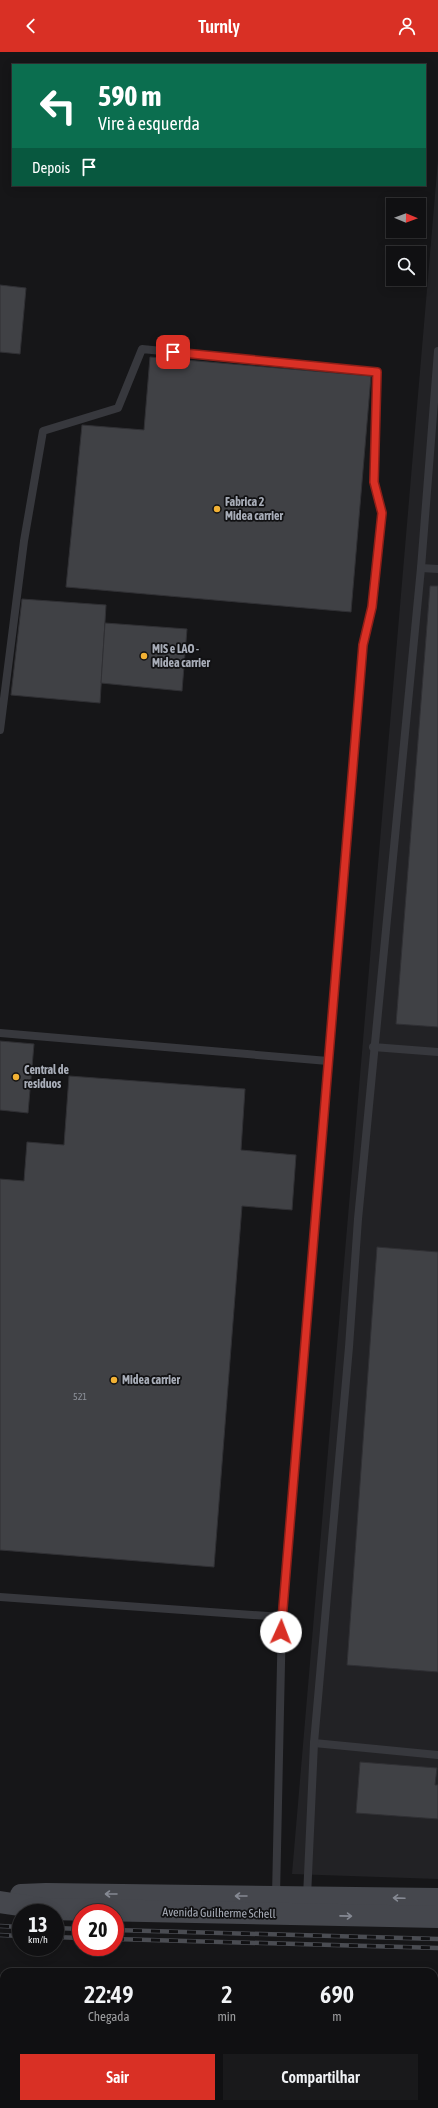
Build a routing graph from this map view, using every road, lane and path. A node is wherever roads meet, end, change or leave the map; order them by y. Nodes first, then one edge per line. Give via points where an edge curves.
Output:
1 (438, 351) edge
2 (437, 378) edge
3 (421, 568) junction
4 (438, 569) edge
5 (0, 730) edge
6 (0, 1033) edge
7 (373, 1047) junction
8 (438, 1052) edge
9 (328, 1061) junction
10 (0, 1597) edge
11 (282, 1617) junction
12 (314, 1743) junction
13 (438, 1755) edge
14 (0, 1897) edge
15 (438, 1899) edge
16 (0, 1902) edge
17 (276, 1905) junction
18 (307, 1906) junction
19 (438, 1917) edge

1 - 2 lane
2 - 3 lane
3 - 4 lane
3 - 7 lane
5 - 9 lane via 24,541 42,431 118,408 142,349 377,372 374,482 382,513 372,607 363,645
6 - 9 lane
7 - 8 lane
7 - 12 lane
9 - 11 lane
10 - 11 lane
11 - 17 lane
12 - 13 lane
12 - 18 lane
17 -> 14 main road, Avenida Guilherme Schell via 46,1894
15 -> 18 main road, Avenida Guilherme Schell
16 - 17 main road, Avenida Guilherme Schell via 46,1909
17 - 18 main road, Avenida Guilherme Schell
18 -> 19 main road, Avenida Guilherme Schell

